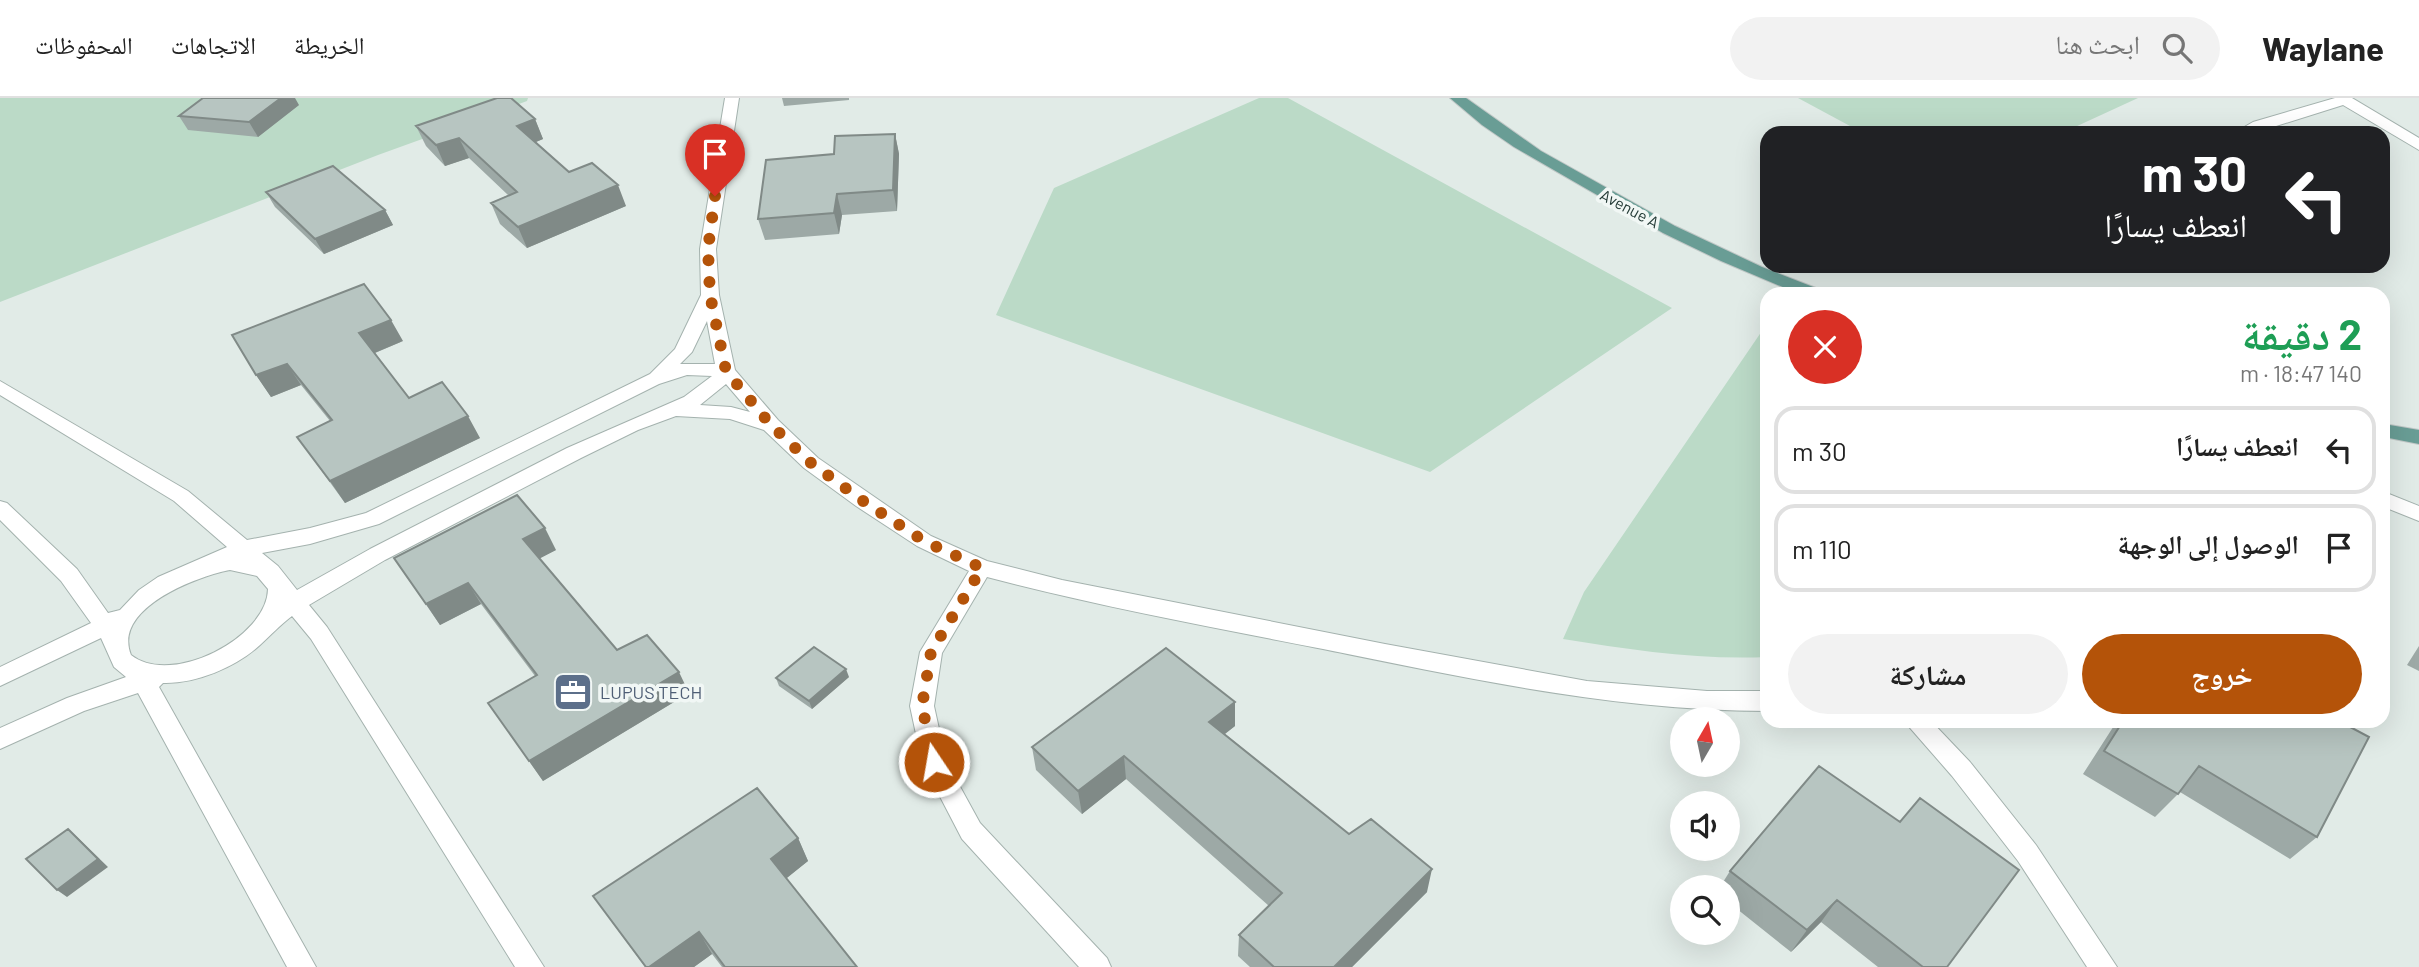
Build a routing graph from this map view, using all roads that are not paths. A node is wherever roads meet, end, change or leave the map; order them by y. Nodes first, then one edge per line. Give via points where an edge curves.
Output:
1 (732, 98) edge
2 (1457, 98) edge
3 (2344, 99) edge
4 (2256, 126) edge
5 (2388, 126) edge
6 (2390, 127) edge
7 (2419, 145) edge
8 (1796, 287) edge
9 (710, 295) junction
10 (726, 371) junction
11 (652, 380) junction
12 (0, 387) edge
13 (671, 410) junction
14 (771, 425) junction
15 (2390, 432) edge
16 (2419, 437) edge
17 (2390, 502) edge
18 (0, 508) edge
19 (2419, 514) edge
20 (242, 549) junction
21 (203, 567) junction
22 (982, 568) junction
23 (270, 572) junction
24 (293, 602) junction
25 (268, 622) junction
26 (111, 634) junction
27 (138, 676) junction
28 (0, 677) edge
29 (1760, 701) edge
30 (1923, 728) edge
31 (0, 739) edge
32 (302, 967) edge
33 (530, 967) edge
34 (1097, 967) edge
35 (2103, 967) edge

1 - 9 street via 708,249
2 - 8 main road, Avenue A via 1539,157 1632,210
3 - 4 street
3 - 5 street
6 - 7 street
9 - 10 street
9 - 11 street via 683,352
10 - 11 street via 686,369
10 - 13 street via 719,383 696,400
10 - 14 street
11 - 20 street via 372,519
12 - 20 street via 181,496
13 - 14 street via 731,413
13 - 24 street via 607,437
14 - 22 street via 811,463 863,501 924,541
15 - 16 main road
17 - 19 street
18 - 26 street via 69,575
20 - 21 street
20 - 23 street
21 - 23 street via 230,562 253,564
21 - 26 street via 147,596
22 - 29 street via 1587,690
22 - 34 street via 931,652 922,706 934,762 971,831
23 - 24 street
23 - 25 street via 279,586 279,603
24 - 25 street
24 - 33 street via 319,633
25 - 27 street via 225,657 182,673
26 - 27 street via 119,658
26 - 28 street
27 - 31 street
27 - 32 street
30 - 35 street via 2027,853

